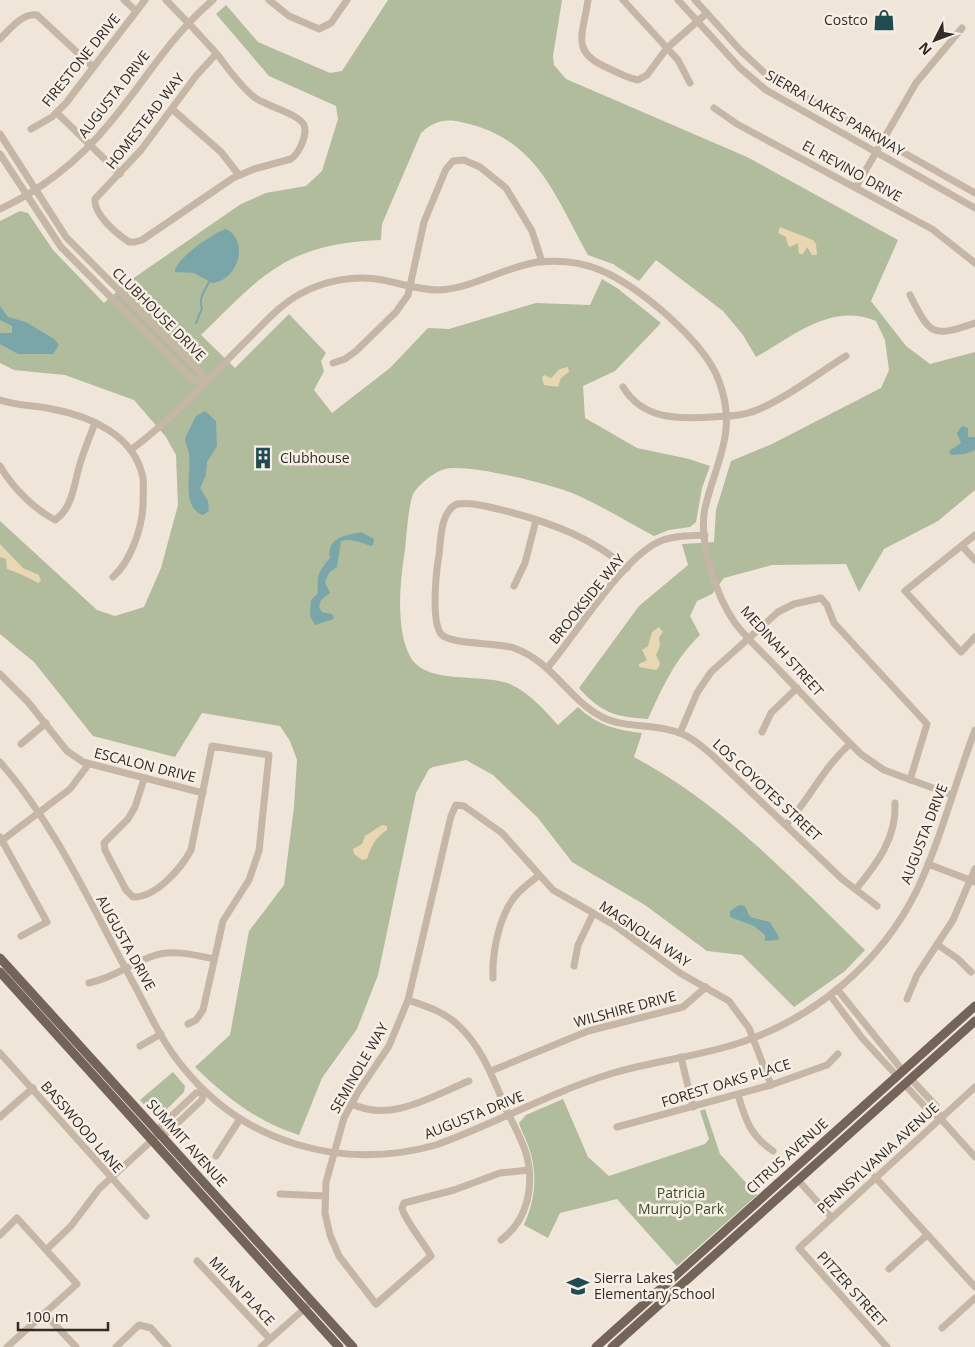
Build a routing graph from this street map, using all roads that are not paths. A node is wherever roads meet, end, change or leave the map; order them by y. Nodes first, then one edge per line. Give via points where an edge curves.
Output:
1 (124, 0) edge
2 (145, 0) edge
3 (166, 0) edge
4 (213, 0) edge
5 (269, 0) edge
6 (347, 0) edge
7 (588, 0) edge
8 (623, 0) edge
9 (678, 0) edge
10 (695, 0) edge
11 (136, 11) junction
12 (707, 13) junction
13 (697, 21) junction
14 (188, 23) junction
15 (962, 28) dead end
16 (0, 39) edge
17 (667, 48) junction
18 (216, 54) junction
19 (93, 67) junction
20 (690, 83) dead end
21 (714, 108) dead end
22 (172, 109) junction
23 (57, 112) junction
24 (31, 129) dead end
25 (0, 134) edge
26 (882, 142) junction
27 (90, 145) junction
28 (876, 152) junction
29 (0, 154) edge
30 (120, 174) junction
31 (239, 175) junction
32 (856, 187) junction
33 (35, 190) junction
34 (975, 193) edge
35 (26, 195) junction
36 (975, 208) edge
37 (0, 209) edge
38 (542, 262) junction
39 (975, 262) edge
40 (410, 287) junction
41 (910, 295) dead end
42 (975, 324) edge
43 (846, 356) dead end
44 (333, 363) dead end
45 (204, 383) junction
46 (624, 386) dead end
47 (0, 400) edge
48 (728, 416) junction
49 (95, 423) junction
50 (132, 449) junction
51 (0, 466) edge
52 (536, 520) junction
53 (705, 535) junction
54 (975, 535) edge
55 (962, 546) junction
56 (975, 560) edge
57 (627, 568) junction
58 (113, 577) dead end
59 (514, 586) dead end
60 (975, 637) edge
61 (749, 638) junction
62 (548, 667) junction
63 (0, 674) edge
64 (797, 688) junction
65 (46, 723) junction
66 (975, 730) edge
67 (762, 732) dead end
68 (680, 733) junction
69 (21, 744) dead end
70 (850, 744) junction
71 (0, 762) edge
72 (88, 765) junction
73 (144, 779) junction
74 (910, 780) junction
75 (203, 793) junction
76 (952, 795) junction
77 (895, 803) dead end
78 (456, 805) joint
79 (39, 812) junction
80 (786, 825) junction
81 (1, 840) edge
82 (928, 864) junction
83 (975, 869) edge
84 (538, 876) junction
85 (973, 881) edge
86 (856, 890) junction
87 (877, 906) dead end
88 (593, 914) junction
89 (21, 936) dead end
90 (938, 945) junction
91 (0, 958) edge
92 (214, 959) junction
93 (574, 966) dead end
94 (126, 970) junction
95 (0, 972) edge
96 (971, 972) dead end
97 (494, 978) dead end
98 (89, 983) dead end
99 (706, 987) junction
100 (837, 989) junction
101 (830, 995) junction
102 (907, 999) dead end
103 (408, 1000) junction
104 (975, 1006) edge
105 (975, 1021) edge
106 (188, 1024) dead end
107 (161, 1034) junction
108 (754, 1038) junction
109 (140, 1046) dead end
110 (0, 1052) edge
111 (838, 1054) dead end
112 (681, 1057) junction
113 (491, 1071) junction
114 (900, 1073) junction
115 (469, 1081) dead end
116 (908, 1082) junction
117 (771, 1085) junction
118 (975, 1087) edge
119 (33, 1088) junction
120 (204, 1091) junction
121 (738, 1095) junction
122 (352, 1104) junction
123 (693, 1107) junction
124 (509, 1116) junction
125 (0, 1117) edge
126 (940, 1118) junction
127 (240, 1119) junction
128 (617, 1127) dead end
129 (160, 1133) junction
130 (152, 1140) junction
131 (773, 1151) dead end
132 (333, 1153) junction
133 (216, 1156) dead end
134 (975, 1157) edge
135 (529, 1170) junction
136 (876, 1177) junction
137 (110, 1178) junction
138 (798, 1180) junction
139 (280, 1194) dead end
140 (325, 1196) junction
141 (146, 1216) dead end
142 (831, 1217) junction
143 (0, 1235) edge
144 (927, 1235) junction
145 (501, 1240) dead end
146 (799, 1248) joint
147 (47, 1249) junction
148 (196, 1260) dead end
149 (889, 1269) dead end
150 (975, 1287) edge
151 (975, 1298) edge
152 (312, 1302) junction
153 (304, 1309) junction
154 (45, 1314) junction
155 (942, 1328) dead end
156 (270, 1339) junction
157 (7, 1347) edge
158 (76, 1347) edge
159 (116, 1347) edge
160 (168, 1347) edge
161 (261, 1347) edge
162 (339, 1347) edge
163 (353, 1347) edge
164 (596, 1347) edge
165 (612, 1347) edge
166 (887, 1347) edge

1 - 11 street
2 - 11 street, FIRESTONE DRIVE
3 - 14 street
4 - 14 street, AUGUSTA DRIVE
5 - 6 street via 294,19 315,28 324,28 335,19
7 - 17 street via 582,39 584,53 595,63 641,79
8 - 17 street
9 - 13 street, SIERRA LAKES PARKWAY
10 - 12 street, SIERRA LAKES PARKWAY
11 - 19 street, FIRESTONE DRIVE
12 - 13 street
12 - 26 street, SIERRA LAKES PARKWAY via 768,76
13 - 17 street
13 - 28 street, SIERRA LAKES PARKWAY via 740,68 766,90
14 - 18 street
14 - 27 street, AUGUSTA DRIVE
15 - 26 street via 916,83
16 - 19 street via 23,18 33,14
17 - 20 street
18 - 22 street, HOMESTEAD WAY
18 - 31 street via 253,96 296,118 303,124 305,133 294,156
19 - 23 street, FIRESTONE DRIVE
21 - 32 street, EL REVINO DRIVE via 737,124
22 - 30 street, HOMESTEAD WAY
22 - 31 street via 226,156
23 - 24 street, FIRESTONE DRIVE
23 - 27 street
25 - 33 street, CLUBHOUSE DRIVE
26 - 28 street
26 - 34 street, SIERRA LAKES PARKWAY
27 - 30 street
27 - 33 street, AUGUSTA DRIVE
28 - 32 street
28 - 36 street, SIERRA LAKES PARKWAY
29 - 35 street, CLUBHOUSE DRIVE
30 - 31 street, HOMESTEAD WAY via 94,202 98,213 123,238 132,242 142,240
32 - 39 street, EL REVINO DRIVE via 937,232
33 - 35 street, AUGUSTA DRIVE
33 - 45 street, CLUBHOUSE DRIVE via 70,242 201,373
35 - 37 street, AUGUSTA DRIVE
35 - 45 street, CLUBHOUSE DRIVE via 66,253 194,380
38 - 40 street, MEDINAH STREET via 513,268 455,288 431,290
38 - 40 street via 532,231 506,188 480,167 464,160 453,162 446,169 424,222
38 - 48 street, MEDINAH STREET via 576,263 608,273 684,330 713,366
40 - 44 street via 401,306 373,335 351,356
40 - 45 street, MEDINAH STREET via 364,278 338,280 308,290 282,307
41 - 42 street via 925,323 933,330 947,332
43 - 48 street via 759,409
45 - 50 street, MEDINAH STREET via 157,430
46 - 48 street via 640,406 658,415 680,419
47 - 49 street via 55,409
48 - 53 street, MEDINAH STREET via 724,449 704,512
49 - 50 street via 112,431
49 - 51 street via 70,499 62,515 55,520 43,514
50 - 58 street via 143,478 142,514 125,564
52 - 57 street via 585,539
52 - 59 street via 525,563
52 - 62 street, LOS COYOTES STREET via 476,505 460,504 450,508 444,518 436,579 438,624 442,635 453,641 507,646
53 - 57 street, BROOKSIDE WAY via 663,540 648,548
53 - 61 street, MEDINAH STREET via 711,571 724,602 735,623
54 - 55 street
55 - 56 street
55 - 60 street via 905,591 961,652
57 - 62 street, BROOKSIDE WAY
61 - 64 street, MEDINAH STREET
61 - 68 street via 708,677
61 - 74 street via 778,612 794,604 821,598 834,623 927,724
62 - 68 street, LOS COYOTES STREET via 582,703 602,717
63 - 65 street, ESCALON DRIVE
64 - 67 street via 771,713
64 - 70 street, MEDINAH STREET
65 - 69 street
65 - 72 street, ESCALON DRIVE via 67,751
66 - 76 street, AUGUSTA DRIVE
68 - 80 street, LOS COYOTES STREET via 711,754
70 - 74 street, MEDINAH STREET via 873,763
70 - 80 street via 828,765 812,794
71 - 79 street, AUGUSTA DRIVE
72 - 73 street, ESCALON DRIVE
72 - 79 street via 76,784
73 - 75 street, ESCALON DRIVE
73 - 75 street via 128,819 105,840 105,850 126,890 134,897 161,884 183,864 196,834
74 - 76 street, MEDINAH STREET
75 - 92 street via 212,746 269,755 259,851 248,880 223,921
76 - 82 street, AUGUSTA DRIVE
77 - 86 street via 896,816 886,848
78 - 84 street, MAGNOLIA WAY via 464,806 493,826
78 - 103 street, SEMINOLE WAY
79 - 81 street
79 - 94 street, AUGUSTA DRIVE
80 - 86 street, LOS COYOTES STREET
81 - 89 street via 47,922
82 - 85 street
82 - 100 street, AUGUSTA DRIVE via 896,926 866,963
83 - 85 street
84 - 88 street, MAGNOLIA WAY via 553,890
84 - 97 street via 518,893 506,912 496,948
85 - 90 street
86 - 87 street, LOS COYOTES STREET
88 - 93 street via 578,945
88 - 99 street, MAGNOLIA WAY
90 - 96 street
90 - 102 street via 917,975
91 - 129 main road, SUMMIT AVENUE
92 - 94 street via 166,953 154,955
92 - 106 street via 203,1010 196,1020
94 - 98 street via 108,979
94 - 107 street, AUGUSTA DRIVE
95 - 130 main road, SUMMIT AVENUE
99 - 108 street, MAGNOLIA WAY via 734,1007
99 - 113 street, WILSHIRE DRIVE via 683,1007 588,1031
100 - 101 street, AUGUSTA DRIVE
100 - 114 street
101 - 108 street, AUGUSTA DRIVE via 803,1014
101 - 114 street via 862,1038
103 - 113 street via 454,1021 476,1045
103 - 122 street, SEMINOLE WAY via 389,1046
104 - 114 main road, CITRUS AVENUE
105 - 116 main road, CITRUS AVENUE
107 - 109 street
107 - 120 street, AUGUSTA DRIVE via 180,1065
108 - 112 street, AUGUSTA DRIVE
108 - 117 street, MAGNOLIA WAY
110 - 119 street, BASSWOOD LANE
111 - 117 street, FOREST OAKS PLACE via 827,1065
112 - 123 street
112 - 124 street, AUGUSTA DRIVE via 596,1078
113 - 124 street
114 - 116 main road
114 - 164 main road, CITRUS AVENUE
115 - 122 street via 396,1110 372,1112
116 - 126 street via 928,1110
116 - 138 main road, CITRUS AVENUE
117 - 121 street, FOREST OAKS PLACE
118 - 126 street, PENNSYLVANIA AVENUE
119 - 125 street
119 - 137 street, BASSWOOD LANE
120 - 127 street, AUGUSTA DRIVE
120 - 129 street via 195,1094 161,1126
121 - 123 street, FOREST OAKS PLACE
121 - 131 street via 752,1132
122 - 132 street, SEMINOLE WAY via 338,1133
123 - 128 street, FOREST OAKS PLACE
124 - 132 street, AUGUSTA DRIVE via 416,1151 377,1156
124 - 135 street via 526,1153
126 - 134 street
126 - 136 street, PENNSYLVANIA AVENUE
127 - 132 street, AUGUSTA DRIVE via 289,1144
127 - 133 street
129 - 130 street
129 - 152 main road, SUMMIT AVENUE
130 - 137 street
130 - 153 main road, SUMMIT AVENUE
132 - 140 street, SEMINOLE WAY
135 - 140 street, SEMINOLE WAY via 500,1173 454,1190 409,1200 402,1208 403,1214 431,1256 376,1304 339,1256 330,1235
135 - 145 street via 529,1190 523,1212 514,1228
136 - 142 street, PENNSYLVANIA AVENUE
136 - 144 street
137 - 141 street, BASSWOOD LANE
137 - 147 street via 86,1203 71,1226
138 - 142 street
138 - 165 main road, CITRUS AVENUE
139 - 140 street
142 - 146 street, PENNSYLVANIA AVENUE
143 - 147 street via 17,1218
144 - 149 street
144 - 150 street
146 - 166 street, PITZER STREET
147 - 154 street via 77,1284
148 - 156 street, MILAN PLACE
151 - 155 street
152 - 153 street
152 - 163 main road, SUMMIT AVENUE
153 - 156 street
153 - 162 main road, SUMMIT AVENUE
154 - 157 street
154 - 158 street
156 - 161 street
159 - 160 street via 139,1325 151,1328

